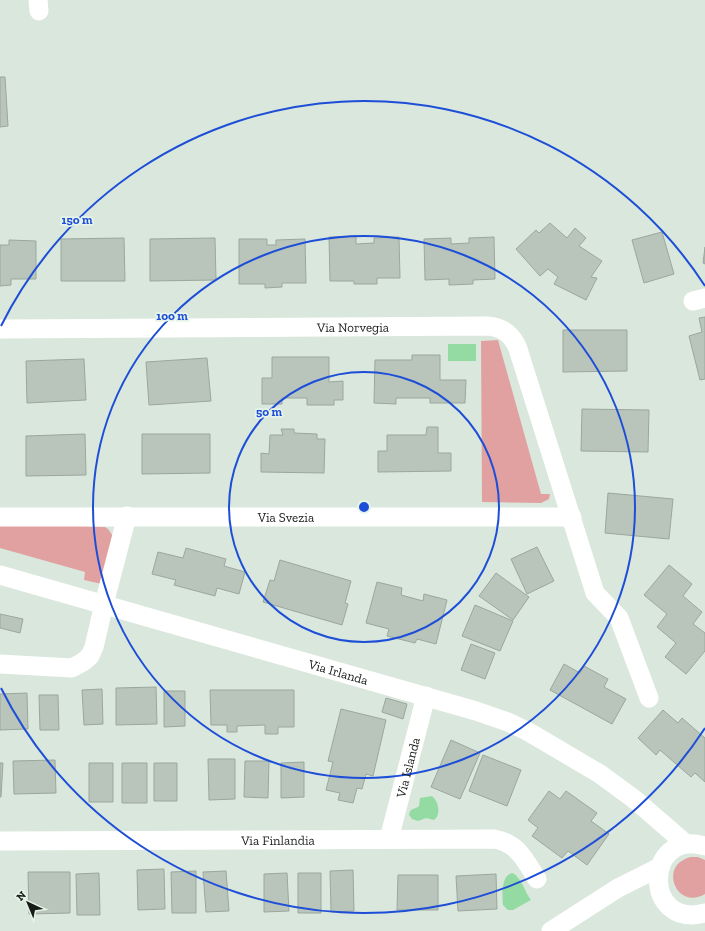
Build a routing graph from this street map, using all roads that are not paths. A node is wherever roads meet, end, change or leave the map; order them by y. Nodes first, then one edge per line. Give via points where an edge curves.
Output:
1 (0, 329) edge
2 (127, 516) junction
3 (0, 517) edge
4 (572, 517) junction
5 (0, 575) edge
6 (104, 604) junction
7 (0, 664) edge
8 (426, 696) junction
9 (649, 698) dead end
10 (655, 817) junction
11 (389, 839) junction
12 (0, 841) edge
13 (686, 844) junction
14 (705, 846) edge
15 (661, 864) junction
16 (537, 879) dead end
17 (618, 888) junction
18 (659, 891) junction
19 (705, 913) edge
20 (551, 931) edge

1 - 4 street, Via Norvegia via 496,327 507,332 518,349
2 - 3 street, Via Svezia
2 - 4 street, Via Svezia
2 - 6 street
4 - 9 street, Via Norvegia via 595,593 619,618
5 - 6 street, Via Irlanda
6 - 7 street via 92,652 75,667
6 - 8 street, Via Irlanda
8 - 10 street, Via Irlanda via 492,716 527,731 600,774 629,794
8 - 11 street, Via Islanda
10 - 13 street, Via Irlanda
10 - 15 street, Via Irlanda via 663,840
11 - 12 street, Via Finlandia
11 - 16 street, Via Finlandia via 504,841 519,852
13 - 14 street
13 - 15 street via 676,848
15 - 17 street
15 - 18 street, Via Irlanda via 657,882
17 - 18 street
17 - 20 street
18 - 19 street via 674,910 684,914

